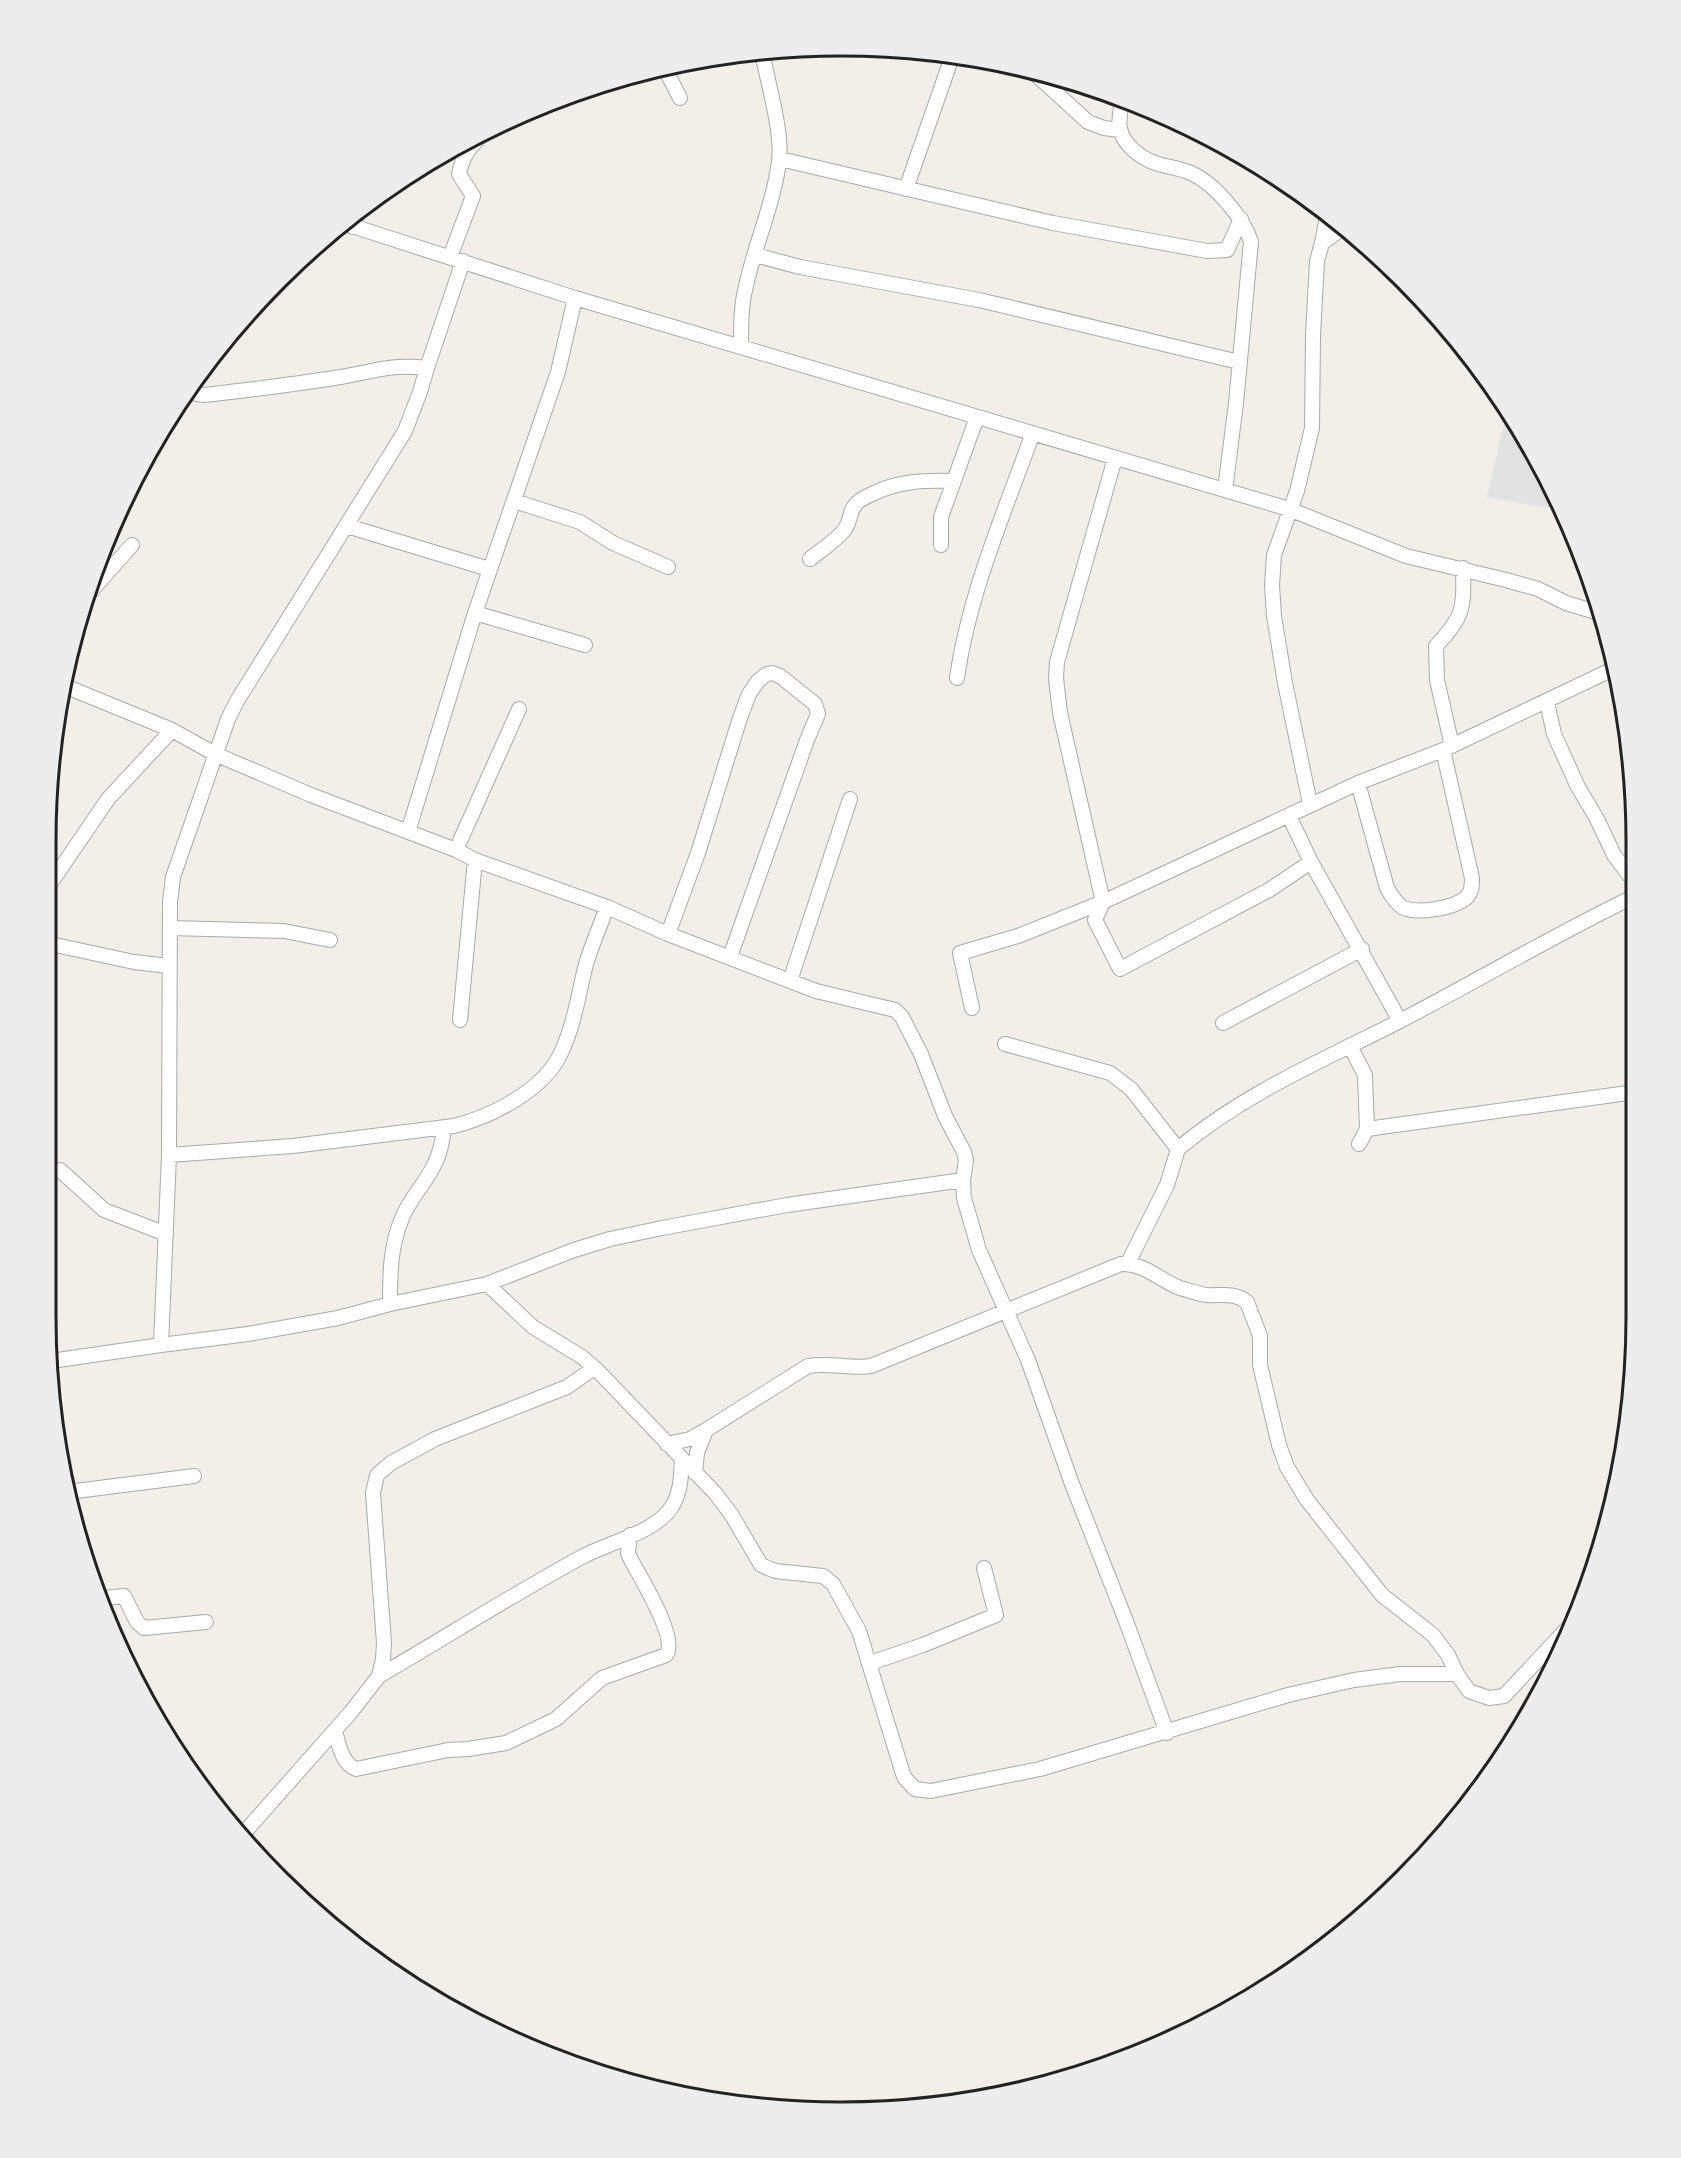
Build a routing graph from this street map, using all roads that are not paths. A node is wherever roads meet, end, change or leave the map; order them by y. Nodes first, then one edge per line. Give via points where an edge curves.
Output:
1 (764, 59) edge
2 (950, 63) edge
3 (668, 75) edge
4 (1044, 82) edge
5 (680, 98) dead end
6 (1122, 108) edge
7 (1120, 130) junction
8 (466, 151) edge
9 (780, 159) junction
10 (906, 189) junction
11 (1241, 219) junction
12 (1326, 224) edge
13 (352, 226) edge
14 (1336, 233) edge
15 (1322, 243) junction
16 (755, 255) junction
17 (456, 259) junction
18 (575, 298) junction
19 (741, 346) junction
20 (1239, 362) junction
21 (427, 368) junction
22 (196, 394) edge
23 (977, 417) junction
24 (1033, 433) junction
25 (1115, 458) junction
26 (953, 480) junction
27 (1224, 490) junction
28 (514, 501) junction
29 (1289, 509) junction
30 (347, 526) junction
31 (132, 545) dead end
32 (941, 545) dead end
33 (810, 559) dead end
34 (668, 567) dead end
35 (1463, 568) junction
36 (489, 569) junction
37 (99, 583) edge
38 (1591, 611) edge
39 (475, 613) junction
40 (585, 645) dead end
41 (1607, 672) edge
42 (957, 678) dead end
43 (71, 689) edge
44 (1547, 702) junction
45 (519, 710) dead end
46 (172, 730) junction
47 (1448, 748) junction
48 (215, 754) junction
49 (1358, 783) junction
50 (850, 799) dead end
51 (1310, 804) junction
52 (1289, 816) junction
53 (408, 832) junction
54 (456, 850) junction
55 (475, 860) junction
56 (1311, 862) junction
57 (1626, 871) edge
58 (56, 875) edge
59 (1626, 901) edge
60 (1103, 902) junction
61 (607, 907) junction
62 (171, 928) junction
63 (669, 934) junction
64 (330, 940) dead end
65 (56, 945) edge
66 (1362, 949) junction
67 (730, 957) junction
68 (170, 966) junction
69 (790, 981) junction
70 (972, 1008) dead end
71 (460, 1020) dead end
72 (1400, 1021) junction
73 (1223, 1023) dead end
74 (1005, 1044) dead end
75 (1350, 1046) junction
76 (1626, 1093) edge
77 (444, 1128) junction
78 (1367, 1130) junction
79 (1359, 1144) dead end
80 (1178, 1149) junction
81 (169, 1155) junction
82 (60, 1170) dead end
83 (963, 1180) junction
84 (166, 1234) junction
85 (1128, 1263) junction
86 (487, 1284) junction
87 (390, 1304) junction
88 (1006, 1310) junction
89 (161, 1346) junction
90 (57, 1359) edge
91 (594, 1368) junction
92 (706, 1430) junction
93 (667, 1444) junction
94 (682, 1459) junction
95 (695, 1473) junction
96 (194, 1476) dead end
97 (75, 1491) edge
98 (630, 1536) junction
99 (984, 1568) dead end
100 (107, 1598) edge
101 (206, 1622) dead end
102 (1556, 1640) edge
103 (870, 1663) junction
104 (1458, 1674) junction
105 (379, 1676) junction
106 (335, 1730) junction
107 (1167, 1733) junction
108 (246, 1830) edge

1 - 9 street
2 - 10 street
3 - 5 street
4 - 7 street via 1088,122
6 - 7 street
7 - 11 street via 1143,157 1193,174
8 - 17 street via 459,174 473,196
9 - 10 street
9 - 16 street
10 - 11 street via 1053,223 1207,251 1227,250
11 - 20 street via 1251,242
12 - 15 street
13 - 17 street
14 - 15 street
15 - 29 street via 1314,304 1312,428
16 - 19 street via 742,307
16 - 20 street via 979,300
17 - 18 street
17 - 21 street
18 - 19 street
18 - 28 street via 558,372
19 - 23 street
20 - 27 street
21 - 22 street via 390,367 337,378
21 - 30 street via 405,431
23 - 24 street
23 - 26 street
24 - 25 street
24 - 42 street via 983,571 963,640
25 - 27 street
25 - 60 street via 1057,662 1056,678 1060,713
26 - 32 street via 941,517
26 - 33 street via 889,486 861,500 844,530
27 - 29 street
28 - 34 street via 580,522 614,543
28 - 36 street
29 - 35 street via 1406,556
29 - 51 street via 1274,555 1273,595 1285,683
30 - 36 street
30 - 48 street via 237,701
31 - 37 street
35 - 38 street
35 - 47 street via 1461,612 1436,646
36 - 39 street
39 - 40 street
39 - 53 street
41 - 44 street
43 - 46 street
44 - 47 street
44 - 57 street via 1554,734 1578,787
45 - 54 street
46 - 48 street
46 - 58 street via 108,799
47 - 49 street
47 - 49 street via 1472,878 1467,897 1454,903 1417,911 1396,902 1387,888
48 - 53 street
48 - 62 street via 173,877
49 - 51 street
50 - 69 street
51 - 52 street
52 - 56 street
52 - 60 street
53 - 54 street
54 - 55 street
55 - 61 street
55 - 71 street
56 - 60 street via 1269,890 1120,969 1095,920
56 - 66 street
59 - 72 street
60 - 70 street via 1018,936 960,953
61 - 63 street
61 - 77 street via 585,966 576,1012 561,1055 520,1098 469,1123
62 - 64 street via 284,931
62 - 68 street
63 - 67 street
63 - 67 street via 749,694 764,676 776,674 815,705 818,714
65 - 68 street
66 - 72 street
66 - 73 street
67 - 69 street
68 - 81 street
69 - 83 street via 891,1008 902,1017 964,1152
72 - 75 street
74 - 80 street via 1110,1073 1131,1089
75 - 78 street via 1365,1075
75 - 80 street via 1265,1089 1203,1128
76 - 78 street
77 - 81 street via 293,1146
77 - 87 street via 434,1165 402,1217 394,1239 389,1268
78 - 79 street
80 - 85 street via 1167,1185
81 - 84 street
82 - 84 street via 104,1210
83 - 86 street via 787,1205 610,1239
83 - 88 street via 964,1198 979,1250
84 - 89 street
85 - 88 street
85 - 104 street via 1142,1266 1179,1287 1204,1295 1232,1294 1247,1302 1260,1336 1260,1365 1287,1467 1359,1568 1383,1595 1432,1635
86 - 87 street
86 - 91 street via 533,1327
87 - 89 street via 248,1335
88 - 92 street via 871,1366 808,1366
88 - 107 street
89 - 90 street
91 - 93 street
91 - 105 street via 567,1387 435,1439 377,1475 373,1493 384,1643
92 - 93 street via 690,1439
92 - 95 street via 697,1453
93 - 94 street
94 - 95 street
94 - 98 street via 681,1483 671,1508 648,1528
95 - 103 street via 731,1514 761,1565 775,1571 823,1576 834,1584 859,1631
96 - 97 street
98 - 105 street via 583,1556 514,1594
98 - 106 street via 628,1553 663,1621 670,1645 666,1654 602,1678 556,1719 506,1743 356,1768 346,1761
99 - 103 street via 996,1615
100 - 101 street via 124,1596 144,1628
102 - 104 street via 1503,1696 1489,1698 1469,1691
103 - 107 street via 904,1777 910,1786 921,1791 1040,1769
104 - 107 street via 1400,1674 1354,1680 1288,1695
105 - 106 street
106 - 108 street

